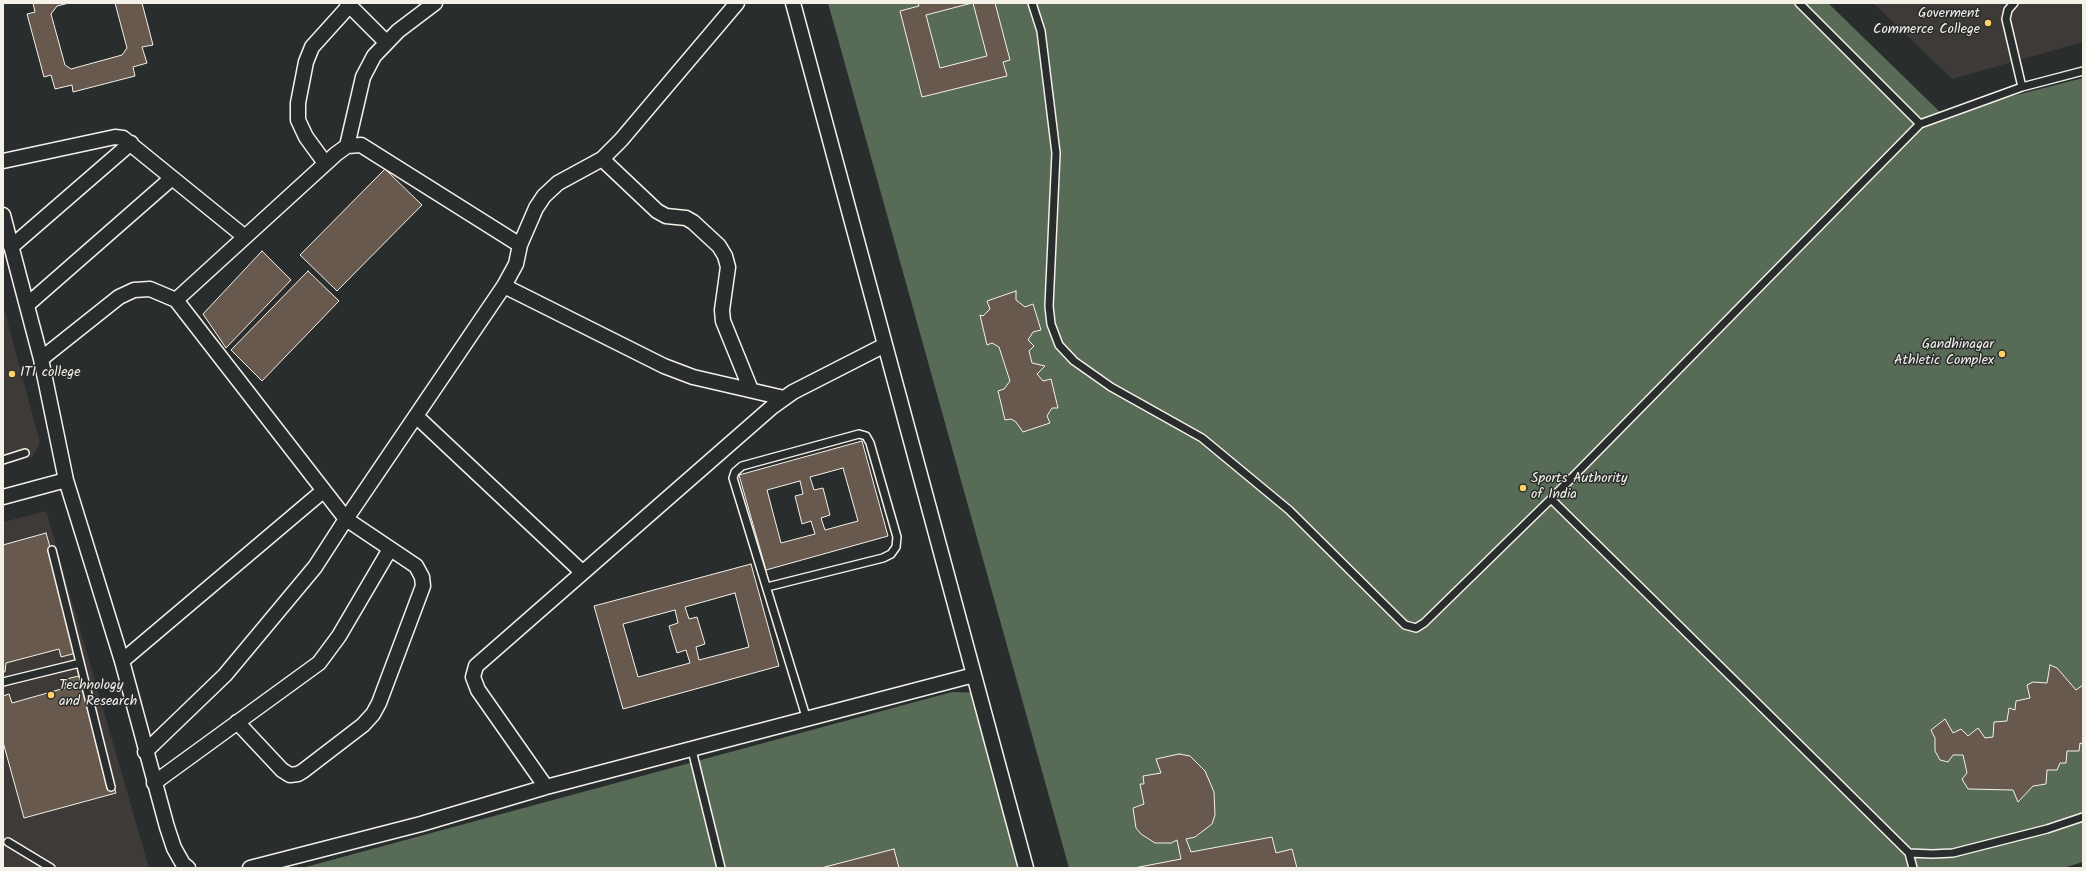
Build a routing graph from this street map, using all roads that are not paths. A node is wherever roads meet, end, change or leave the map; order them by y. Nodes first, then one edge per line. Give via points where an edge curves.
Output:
1 (435, 3) edge
2 (737, 3) edge
3 (793, 3) edge
4 (1032, 3) edge
5 (1798, 3) edge
6 (2014, 3) edge
7 (348, 4) edge
8 (386, 42) junction
9 (2083, 71) edge
10 (2022, 87) junction
11 (1920, 124) junction
12 (131, 143) junction
13 (348, 146) junction
14 (602, 159) junction
15 (3, 160) edge
16 (325, 163) junction
17 (172, 178) junction
18 (3, 216) edge
19 (245, 237) junction
20 (520, 245) junction
21 (11, 247) junction
22 (504, 286) junction
23 (176, 300) junction
24 (27, 305) junction
25 (885, 345) junction
26 (41, 359) junction
27 (751, 390) junction
28 (784, 398) junction
29 (416, 416) junction
30 (25, 453) dead end
31 (3, 460) edge
32 (66, 480) junction
33 (323, 491) junction
34 (3, 497) edge
35 (1551, 499) junction
36 (346, 519) junction
37 (390, 549) junction
38 (52, 550) dead end
39 (582, 572) junction
40 (767, 587) junction
41 (122, 661) junction
42 (80, 663) junction
43 (974, 675) junction
44 (3, 682) edge
45 (807, 720) junction
46 (238, 722) junction
47 (692, 750) junction
48 (145, 752) junction
49 (154, 783) junction
50 (111, 786) dead end
51 (546, 787) junction
52 (2083, 817) edge
53 (8, 842) dead end
54 (1909, 853) junction
55 (51, 868) edge
56 (188, 868) edge
57 (250, 868) edge
58 (721, 868) edge
59 (1026, 868) edge
60 (1913, 868) edge

1 - 8 street
2 - 14 street
3 - 25 street
4 - 35 lane via 1041,31 1056,153 1050,318 1059,345 1074,361 1111,387 1202,438 1289,510 1405,625 1416,628 1424,624
5 - 11 lane
6 - 10 lane via 2008,10 2006,19
7 - 8 street
7 - 16 street via 312,47 306,62 298,103 298,120 306,137
8 - 13 street via 374,56 363,77
9 - 10 lane
10 - 11 lane
11 - 35 lane
12 - 15 street via 115,137
12 - 17 street
12 - 21 street
13 - 16 street
13 - 20 street via 361,145
14 - 20 street via 558,183 544,196
14 - 27 street via 657,211 666,216 686,218 719,246 728,267 722,310 723,321
16 - 19 street
17 - 19 street
17 - 24 street
18 - 21 street
19 - 23 street
20 - 22 street via 516,264
21 - 24 street
22 - 27 street via 664,366 693,377
22 - 29 street
23 - 26 street via 150,289 134,290 119,297
23 - 33 street
24 - 26 street
25 - 28 street
25 - 43 street
26 - 32 street
27 - 28 street
28 - 39 street
29 - 36 street
29 - 39 street
30 - 31 lane
32 - 34 street
32 - 41 street
33 - 36 street
33 - 41 street
35 - 54 lane
36 - 37 street
36 - 48 street via 315,567 246,651
37 - 46 street via 339,636 319,663
37 - 46 street via 416,566 422,577 423,586 373,714 363,725 303,771 290,775 282,770
38 - 42 lane
39 - 51 street via 485,656 476,666 473,677 478,690
40 - 40 lane via 733,478 735,472 742,466 859,434 866,436 897,537 896,547 891,554 883,558
40 - 45 lane
41 - 48 street
42 - 44 lane
42 - 50 lane
43 - 45 street
43 - 59 street
45 - 47 street
46 - 49 street
47 - 51 street
47 - 58 lane
48 - 49 street
49 - 56 street via 174,848
51 - 57 street via 421,824
52 - 54 lane via 1953,853
53 - 55 lane
54 - 60 lane

